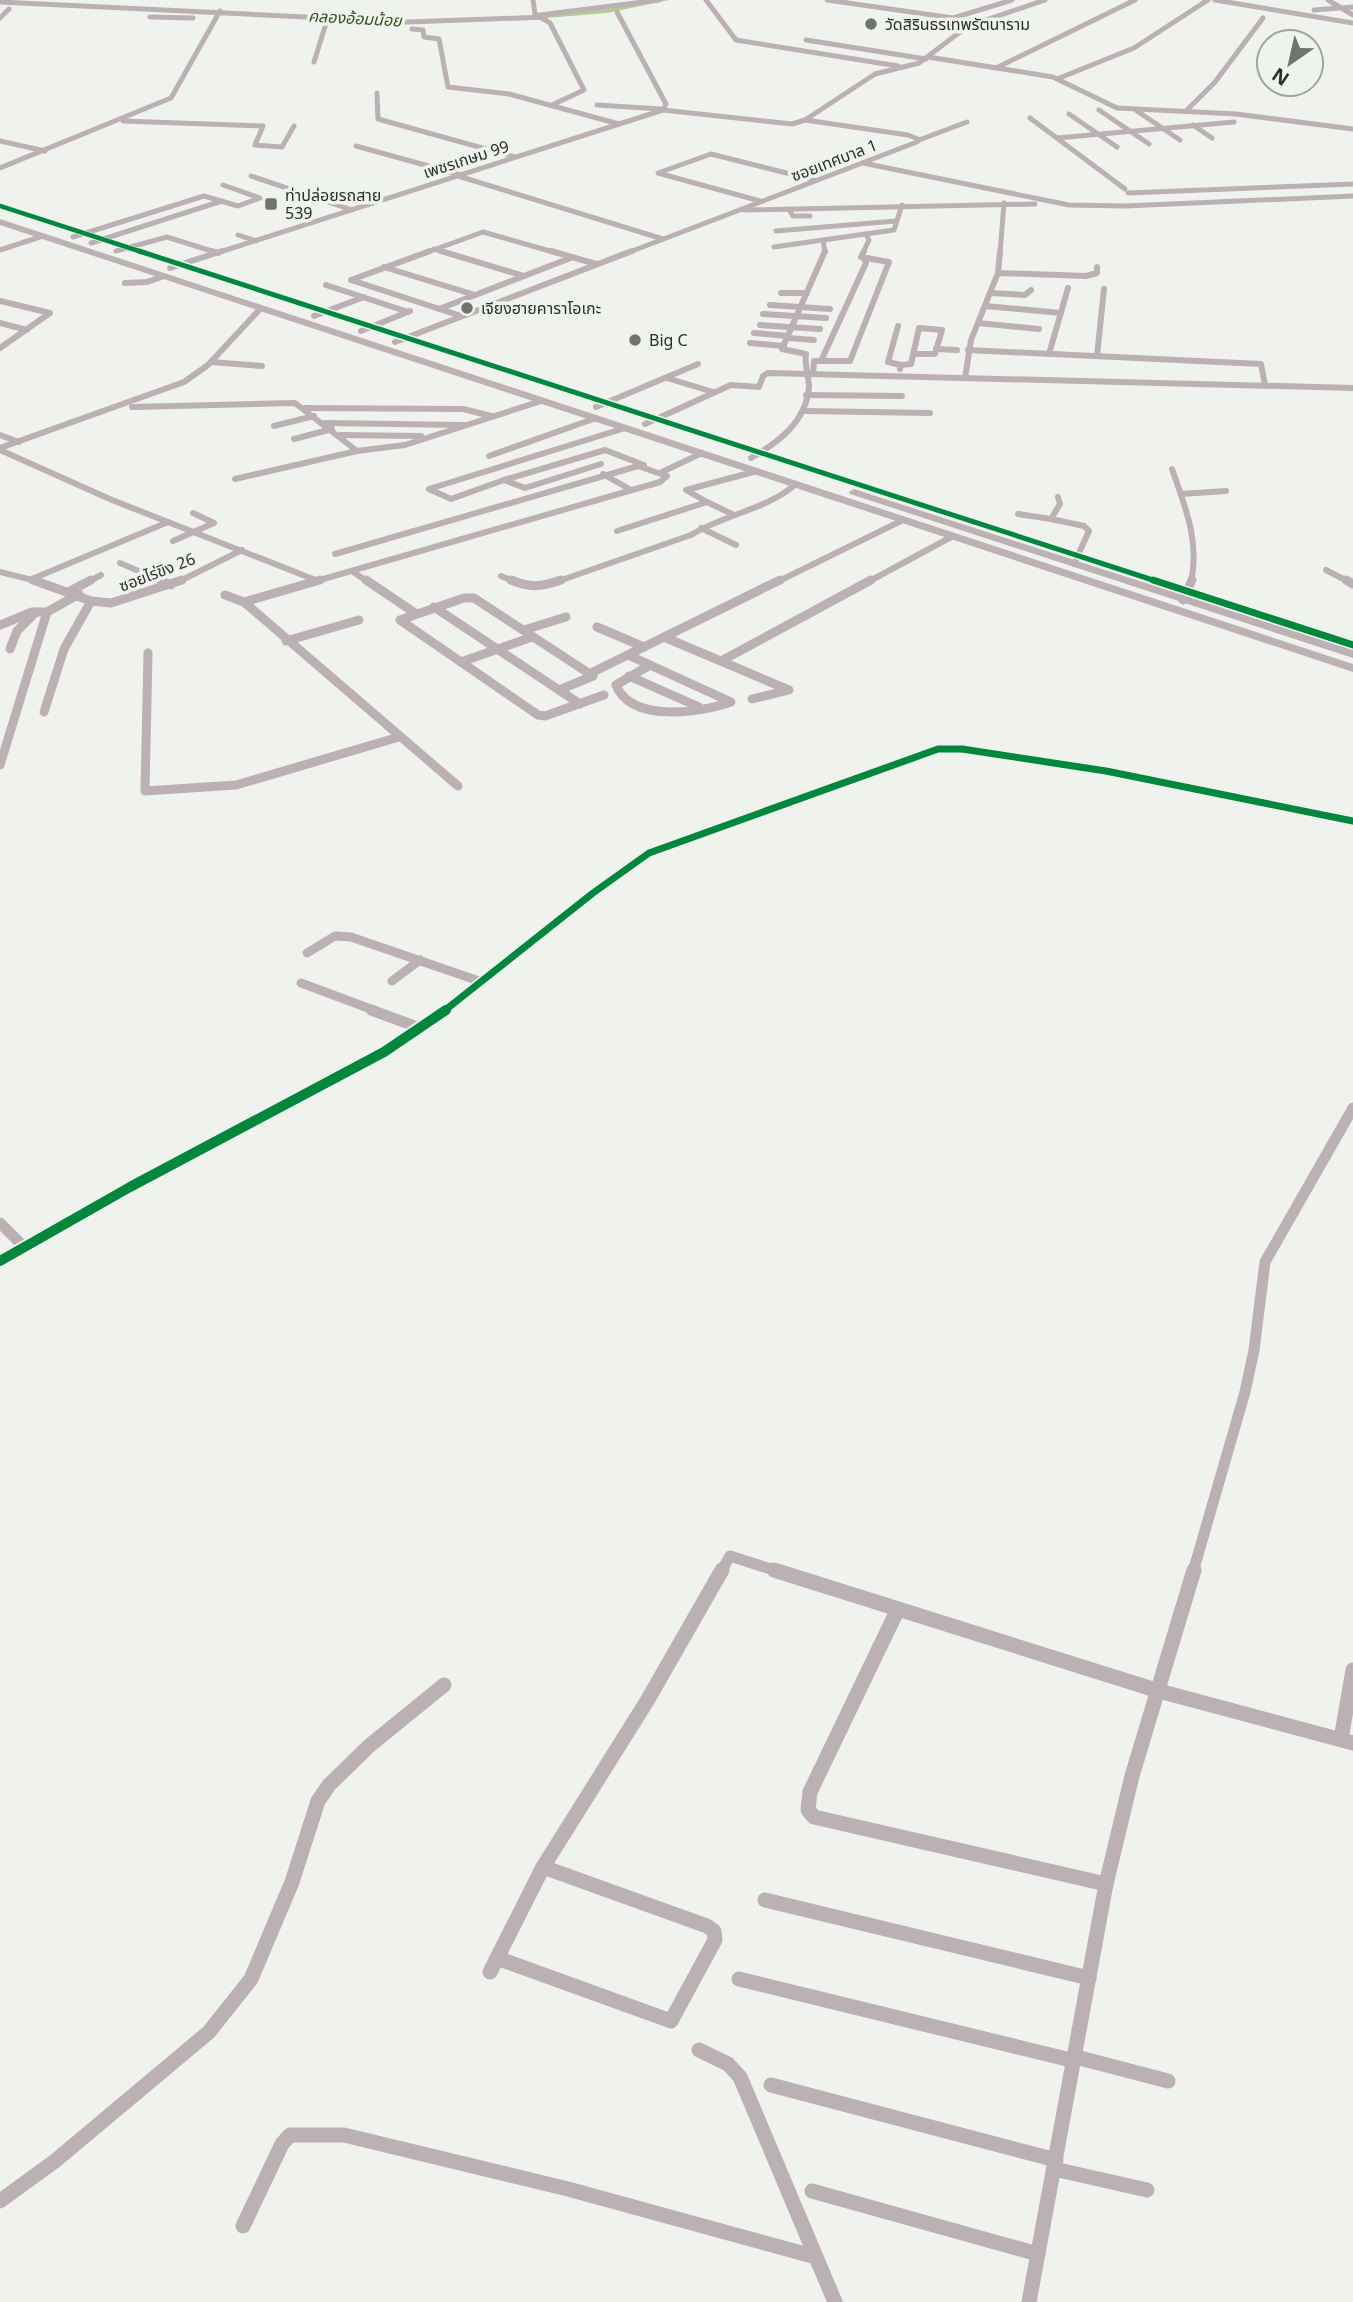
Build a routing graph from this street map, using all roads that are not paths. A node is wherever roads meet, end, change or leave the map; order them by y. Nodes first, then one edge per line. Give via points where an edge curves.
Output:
1 (99, 0) edge
2 (533, 0) edge
3 (659, 0) edge
4 (706, 0) edge
5 (827, 0) edge
6 (1012, 0) edge
7 (1045, 0) edge
8 (1135, 0) edge
9 (1208, 0) edge
10 (1215, 0) edge
11 (1233, 0) edge
12 (1328, 0) edge
13 (0, 2) edge
14 (52, 3) edge
15 (1307, 5) dead end
16 (89, 6) junction
17 (1353, 7) edge
18 (1340, 8) junction
19 (9, 9) dead end
20 (1279, 10) dead end
21 (1314, 10) junction
22 (220, 11) junction
23 (617, 12) dead end
24 (972, 13) junction
25 (1353, 15) edge
26 (541, 16) junction
27 (1081, 16) dead end
28 (1324, 16) dead end
29 (150, 17) dead end
30 (328, 17) junction
31 (990, 17) junction
32 (0, 18) edge
33 (216, 18) junction
34 (1263, 18) dead end
35 (1097, 19) junction
36 (1353, 23) edge
37 (412, 29) dead end
38 (806, 40) dead end
39 (901, 48) dead end
40 (904, 55) junction
41 (927, 58) junction
42 (314, 62) dead end
43 (906, 68) junction
44 (996, 68) junction
45 (1057, 79) junction
46 (377, 93) dead end
47 (552, 105) junction
48 (664, 109) junction
49 (1100, 110) dead end
50 (1137, 111) dead end
51 (1186, 111) junction
52 (1173, 112) dead end
53 (1069, 114) dead end
54 (1211, 114) dead end
55 (643, 117) junction
56 (1030, 118) dead end
57 (805, 120) junction
58 (116, 121) junction
59 (967, 122) dead end
60 (1224, 122) junction
61 (1234, 122) dead end
62 (619, 124) junction
63 (1194, 125) junction
64 (294, 126) dead end
65 (1162, 128) junction
66 (1353, 129) edge
67 (1130, 131) junction
68 (1098, 134) junction
69 (1057, 138) junction
70 (1212, 138) dead end
71 (919, 140) junction
72 (1180, 140) dead end
73 (0, 141) edge
74 (1149, 144) dead end
75 (356, 146) dead end
76 (1117, 147) dead end
77 (45, 150) junction
78 (517, 157) junction
79 (861, 163) junction
80 (0, 168) edge
81 (251, 176) dead end
82 (459, 176) junction
83 (814, 180) junction
84 (1353, 184) edge
85 (223, 185) dead end
86 (1126, 191) junction
87 (1353, 196) edge
88 (223, 201) junction
89 (760, 201) junction
90 (1041, 201) junction
91 (1004, 203) junction
92 (902, 205) junction
93 (1136, 205) junction
94 (789, 209) junction
95 (352, 210) junction
96 (737, 210) junction
97 (771, 210) junction
98 (900, 212) junction
99 (0, 213) edge
100 (833, 215) dead end
101 (810, 216) dead end
102 (767, 218) dead end
103 (896, 221) junction
104 (0, 222) edge
105 (776, 232) dead end
106 (866, 234) junction
107 (238, 235) dead end
108 (43, 236) junction
109 (73, 237) junction
110 (663, 239) junction
111 (823, 240) junction
112 (256, 241) junction
113 (91, 243) junction
114 (774, 247) dead end
115 (434, 249) junction
116 (0, 250) edge
117 (116, 251) junction
118 (218, 253) junction
119 (573, 257) junction
120 (864, 258) junction
121 (596, 264) junction
122 (384, 267) junction
123 (1097, 267) dead end
124 (148, 268) junction
125 (167, 272) junction
126 (998, 273) junction
127 (524, 276) junction
128 (147, 282) junction
129 (125, 284) dead end
130 (326, 285) dead end
131 (1068, 288) dead end
132 (1104, 289) dead end
133 (1031, 290) dead end
134 (380, 291) junction
135 (132, 293) dead end
136 (781, 293) dead end
137 (807, 293) junction
138 (990, 293) junction
139 (475, 295) junction
140 (362, 298) junction
141 (0, 301) edge
142 (426, 305) junction
143 (770, 305) dead end
144 (802, 305) junction
145 (985, 306) junction
146 (831, 307) dead end
147 (261, 308) junction
148 (439, 309) junction
149 (408, 312) junction
150 (1061, 313) junction
151 (763, 314) dead end
152 (314, 316) junction
153 (461, 316) junction
154 (797, 316) junction
155 (826, 318) dead end
156 (0, 323) edge
157 (978, 323) junction
158 (761, 324) dead end
159 (898, 326) dead end
160 (792, 327) junction
161 (820, 329) dead end
162 (1039, 329) dead end
163 (27, 330) junction
164 (361, 331) junction
165 (754, 333) dead end
166 (788, 337) junction
167 (814, 340) dead end
168 (395, 342) junction
169 (750, 343) dead end
170 (784, 346) junction
171 (0, 348) edge
172 (936, 349) junction
173 (957, 350) dead end
174 (968, 351) junction
175 (915, 354) junction
176 (1049, 354) junction
177 (1097, 356) junction
178 (821, 361) junction
179 (211, 362) junction
180 (698, 365) dead end
181 (901, 365) junction
182 (262, 366) dead end
183 (811, 374) junction
184 (899, 375) junction
185 (667, 378) junction
186 (965, 378) junction
187 (1265, 385) junction
188 (1353, 388) edge
189 (713, 392) junction
190 (806, 395) junction
191 (902, 396) dead end
192 (541, 401) junction
193 (122, 407) junction
194 (305, 408) junction
195 (805, 411) junction
196 (596, 413) junction
197 (930, 413) dead end
198 (314, 416) junction
199 (494, 416) junction
200 (324, 422) junction
201 (645, 424) junction
202 (467, 425) junction
203 (274, 426) dead end
204 (625, 428) junction
205 (332, 429) junction
206 (0, 435) edge
207 (340, 435) junction
208 (433, 436) junction
209 (294, 439) dead end
210 (19, 442) junction
211 (0, 449) edge
212 (357, 451) junction
213 (702, 453) junction
214 (489, 456) dead end
215 (751, 458) junction
216 (601, 464) dead end
217 (645, 466) junction
218 (592, 467) junction
219 (1172, 468) dead end
220 (757, 471) junction
221 (662, 472) junction
222 (606, 475) junction
223 (235, 479) dead end
224 (504, 480) junction
225 (796, 484) junction
226 (631, 490) junction
227 (1226, 491) dead end
228 (1181, 494) junction
229 (698, 498) junction
230 (1059, 499) dead end
231 (706, 502) junction
232 (193, 513) dead end
233 (732, 514) junction
234 (1018, 514) dead end
235 (660, 515) junction
236 (1051, 519) junction
237 (903, 520) junction
238 (168, 522) junction
239 (701, 528) junction
240 (617, 531) dead end
241 (193, 532) junction
242 (953, 536) junction
243 (173, 541) dead end
244 (371, 543) junction
245 (736, 545) dead end
246 (242, 550) junction
247 (335, 554) dead end
248 (392, 559) junction
249 (120, 563) dead end
250 (1074, 564) junction
251 (1326, 570) dead end
252 (352, 571) junction
253 (0, 572) edge
254 (102, 575) dead end
255 (501, 576) dead end
256 (32, 579) junction
257 (318, 581) junction
258 (1353, 583) edge
259 (171, 585) junction
260 (74, 593) junction
261 (225, 595) dead end
262 (1183, 600) junction
263 (91, 601) junction
264 (244, 602) junction
265 (434, 607) junction
266 (42, 612) junction
267 (415, 613) junction
268 (566, 617) dead end
269 (359, 620) dead end
270 (0, 625) edge
271 (597, 627) dead end
272 (524, 630) junction
273 (532, 636) junction
274 (664, 637) junction
275 (286, 641) junction
276 (644, 647) junction
277 (10, 649) dead end
278 (498, 649) junction
279 (148, 653) dead end
280 (1353, 654) edge
281 (628, 655) junction
282 (722, 661) junction
283 (461, 662) junction
284 (650, 665) junction
285 (1353, 668) edge
286 (591, 673) junction
287 (629, 676) junction
288 (559, 690) junction
289 (604, 695) dead end
290 (752, 699) dead end
291 (580, 704) junction
292 (702, 709) junction
293 (44, 712) dead end
294 (399, 737) junction
295 (0, 765) edge
296 (458, 786) dead end
297 (1353, 821) edge
298 (307, 953) dead end
299 (420, 960) junction
300 (393, 981) dead end
301 (479, 981) junction
302 (301, 984) dead end
303 (420, 1028) junction
304 (1353, 1108) edge
305 (0, 1223) edge
306 (24, 1247) junction
307 (0, 1261) edge
308 (898, 1609) junction
309 (1353, 1670) edge
310 (444, 1685) dead end
311 (1159, 1691) junction
312 (1347, 1741) edge
313 (543, 1867) junction
314 (1106, 1884) junction
315 (765, 1900) dead end
316 (1089, 1978) junction
317 (739, 1979) dead end
318 (699, 2050) dead end
319 (1075, 2059) junction
320 (1168, 2081) dead end
321 (771, 2085) dead end
322 (1055, 2164) junction
323 (1147, 2190) dead end
324 (812, 2191) dead end
325 (0, 2201) edge
326 (243, 2226) dead end
327 (1038, 2255) junction
328 (816, 2257) junction
329 (835, 2302) edge
330 (1029, 2302) edge

1 - 16 street
2 - 26 street
3 - 26 street
4 - 43 street via 736,40
5 - 24 street via 950,18
6 - 24 street
7 - 31 street
8 - 35 street
9 - 45 street via 1134,48
10 - 36 street
11 - 20 street
12 - 18 street
13 - 14 street
14 - 16 street
15 - 21 street
16 - 22 street
17 - 18 street
18 - 21 street
18 - 25 street
19 - 32 street
21 - 28 street
22 - 30 street
22 - 33 street
23 - 48 street via 666,104
24 - 31 street
26 - 30 street via 439,22
26 - 47 street via 584,90
27 - 35 street
29 - 33 street
30 - 42 street
31 - 41 street via 963,29
33 - 58 street via 175,95
34 - 51 street via 1215,82
35 - 44 street
37 - 47 street via 439,39 449,87 509,93
38 - 40 street
39 - 40 street via 907,51
40 - 41 street
41 - 43 street
41 - 44 street
43 - 57 street via 875,75
44 - 45 street
45 - 51 street via 1112,107
46 - 78 street via 378,119
47 - 62 street
48 - 55 street, เพชรเกษม 99
48 - 55 street, ซอยเทศบาล 1 via 594,104
48 - 57 street, ซอยเทศบาล 1 via 792,124
49 - 67 street
50 - 65 street
51 - 66 street
52 - 63 street
53 - 68 street
54 - 60 street
55 - 62 street, เพชรเกษม 99
56 - 69 street
57 - 71 street, ซอยเทศบาล 1
58 - 64 street via 263,126 255,145 276,148 282,147
58 - 77 street
59 - 71 street
60 - 61 street
60 - 63 street
62 - 78 street, เพชรเกษม 99
63 - 65 street
63 - 70 street
65 - 67 street
65 - 72 street
67 - 68 street
67 - 74 street
68 - 69 street
68 - 76 street
69 - 86 street
71 - 79 street, ซอยเทศบาล 1
73 - 77 street
75 - 82 street
77 - 80 street
78 - 82 street, เพชรเกษม 99
79 - 83 street, ซอยเทศบาล 1
79 - 90 street
81 - 95 street
82 - 95 street, เพชรเกษม 99
82 - 110 street
83 - 89 street, ซอยเทศบาล 1
83 - 89 street via 713,154 658,173
84 - 86 street
85 - 88 street via 260,198 240,206
86 - 93 street
87 - 93 street
88 - 109 street via 204,196
88 - 113 street
89 - 96 street, ซอยเทศบาล 1
90 - 91 street
90 - 93 street
91 - 92 street
91 - 126 street
92 - 94 street
92 - 98 street
94 - 97 street
94 - 101 street via 793,216
95 - 112 street, เพชรเกษม 99
96 - 97 street
96 - 110 street, ซอยเทศบาล 1
97 - 102 street
98 - 100 street
98 - 103 street
99 - 109 main road
103 - 105 street
103 - 106 street via 894,230
104 - 108 main road
106 - 111 street
106 - 120 street
107 - 112 street
108 - 116 street
108 - 124 main road
109 - 113 main road
110 - 121 street, ซอยเทศบาล 1
111 - 114 street
111 - 137 street via 827,250
112 - 118 street, เพชรเกษม 99
113 - 117 main road
115 - 119 street via 483,233
115 - 122 street
115 - 127 street
117 - 118 street via 167,237
117 - 124 main road
118 - 125 street, เพชรเกษม 99
119 - 121 street
119 - 127 street
120 - 178 street via 866,263
120 - 178 street via 889,262 850,361
121 - 153 street, ซอยเทศบาล 1
122 - 134 street via 351,280
122 - 139 street
123 - 126 street via 1097,273 1086,276
124 - 125 main road
125 - 128 street, เพชรเกษม 99
125 - 147 main road
125 - 152 main road
126 - 138 street
127 - 139 street
128 - 129 street
128 - 135 street
130 - 140 street
131 - 150 street
132 - 177 street
133 - 138 street via 1025,295
134 - 140 street
134 - 142 street
136 - 137 street
137 - 144 street
138 - 145 street
139 - 148 street
140 - 149 street
140 - 152 street
141 - 163 street via 50,313
142 - 148 street
142 - 149 street
143 - 144 street
144 - 146 street
144 - 154 street
145 - 150 street
145 - 157 street
147 - 179 street
147 - 192 main road
148 - 153 street
149 - 164 street
150 - 176 street
151 - 154 street
152 - 164 main road
153 - 168 street, ซอยเทศบาล 1
154 - 155 street
154 - 160 street
156 - 163 street
157 - 162 street
157 - 174 street
158 - 160 street
159 - 181 street via 888,362
160 - 161 street
160 - 166 street
163 - 171 street
164 - 168 main road
165 - 166 street
166 - 167 street
166 - 170 street
168 - 196 main road
169 - 170 street
170 - 183 street via 784,350 806,354 804,361
172 - 173 street
172 - 175 street via 934,355
172 - 175 street via 942,330 921,327
174 - 176 street
174 - 186 street
175 - 181 street via 911,364
176 - 177 street
177 - 187 street via 1261,363
178 - 183 street via 814,361
179 - 182 street
179 - 193 street via 184,382
180 - 185 street
181 - 184 street
183 - 184 street
183 - 189 street via 768,373 759,387 734,384
183 - 190 street
184 - 186 street
185 - 189 street
185 - 196 street
186 - 187 street
187 - 188 street
189 - 201 street
190 - 191 street
190 - 195 street
192 - 196 main road
192 - 199 street
193 - 194 street via 290,403
193 - 210 street
194 - 198 street
194 - 199 street via 463,409
195 - 197 street
195 - 215 street via 793,429
196 - 201 main road
196 - 204 main road
196 - 214 street
198 - 200 street
198 - 203 street
199 - 202 street
200 - 202 street
200 - 205 street
201 - 215 main road
202 - 208 street
204 - 213 main road
204 - 224 street via 429,489 451,499
205 - 207 street
205 - 209 street
206 - 210 street
207 - 208 street
207 - 212 street
208 - 212 street
210 - 211 street
211 - 238 street
212 - 223 street
213 - 220 main road
213 - 221 street
215 - 250 main road
216 - 218 street
217 - 221 street
217 - 222 street
217 - 224 street via 605,450
218 - 222 street
218 - 224 street via 525,488
219 - 228 street
220 - 225 main road
220 - 229 street via 686,491
221 - 226 street via 665,480
222 - 226 street
222 - 244 street
225 - 233 street via 779,499
225 - 237 main road
226 - 248 street
227 - 228 street
228 - 262 street via 1192,529 1195,569
229 - 231 street
229 - 235 street
230 - 236 street
231 - 233 street
231 - 235 street
232 - 241 street via 214,523
233 - 239 street
234 - 236 street
235 - 240 street
236 - 250 street via 1088,529
237 - 242 main road
237 - 274 street
238 - 241 street
238 - 256 street
239 - 245 street
239 - 255 street via 541,587 527,587
241 - 243 street
241 - 246 street
242 - 282 street
242 - 285 main road
244 - 247 street
244 - 248 street
246 - 257 street
246 - 259 street, ซอยไร่ขิง 26
248 - 252 street
249 - 259 street
250 - 262 main road
251 - 258 street
252 - 257 street
252 - 267 street
253 - 256 street
254 - 260 street
256 - 260 street
257 - 264 street
259 - 263 street, ซอยไร่ขิง 26 via 119,602
260 - 263 street
260 - 266 street
261 - 264 street
262 - 280 main road
263 - 293 street via 64,649
264 - 275 street
265 - 267 street
265 - 272 street via 470,597
265 - 278 street
266 - 270 street
266 - 277 street via 17,631
266 - 295 street
267 - 283 street via 401,621
268 - 272 street
269 - 275 street
271 - 276 street
272 - 273 street
273 - 278 street
273 - 286 street
274 - 276 street
274 - 282 street
275 - 294 street
276 - 281 street
278 - 283 street
278 - 288 street
279 - 294 street via 145,791 236,785
281 - 284 street
281 - 286 street
282 - 290 street via 789,690
283 - 291 street via 538,715
284 - 287 street
284 - 292 street via 731,702
286 - 288 street via 590,678
287 - 292 street
287 - 292 street via 615,688 637,707
288 - 291 street
289 - 291 street
294 - 296 street
297 - 301 street via 1106,771 938,749 663,846 631,865
298 - 299 street via 343,936
299 - 300 street
299 - 301 street
301 - 303 street
302 - 303 street
303 - 306 street via 365,1063
304 - 311 street via 1265,1262 1245,1392
305 - 306 street
306 - 307 street
308 - 311 street
308 - 313 street via 737,1555 726,1558 647,1701
308 - 314 street via 815,1779 808,1810 814,1817
309 - 312 street
310 - 325 street via 369,1746 318,1801 287,1894 251,1979 209,2032
311 - 312 street
311 - 314 street via 1132,1776
313 - 313 street via 714,1931 715,1940 671,2021 494,1965
314 - 316 street
315 - 316 street
316 - 319 street
317 - 319 street
318 - 328 street via 728,2064 740,2077
319 - 320 street
319 - 322 street
321 - 322 street
322 - 323 street
322 - 327 street
324 - 327 street
326 - 328 street via 290,2135 344,2135 568,2189
327 - 330 street
328 - 329 street

